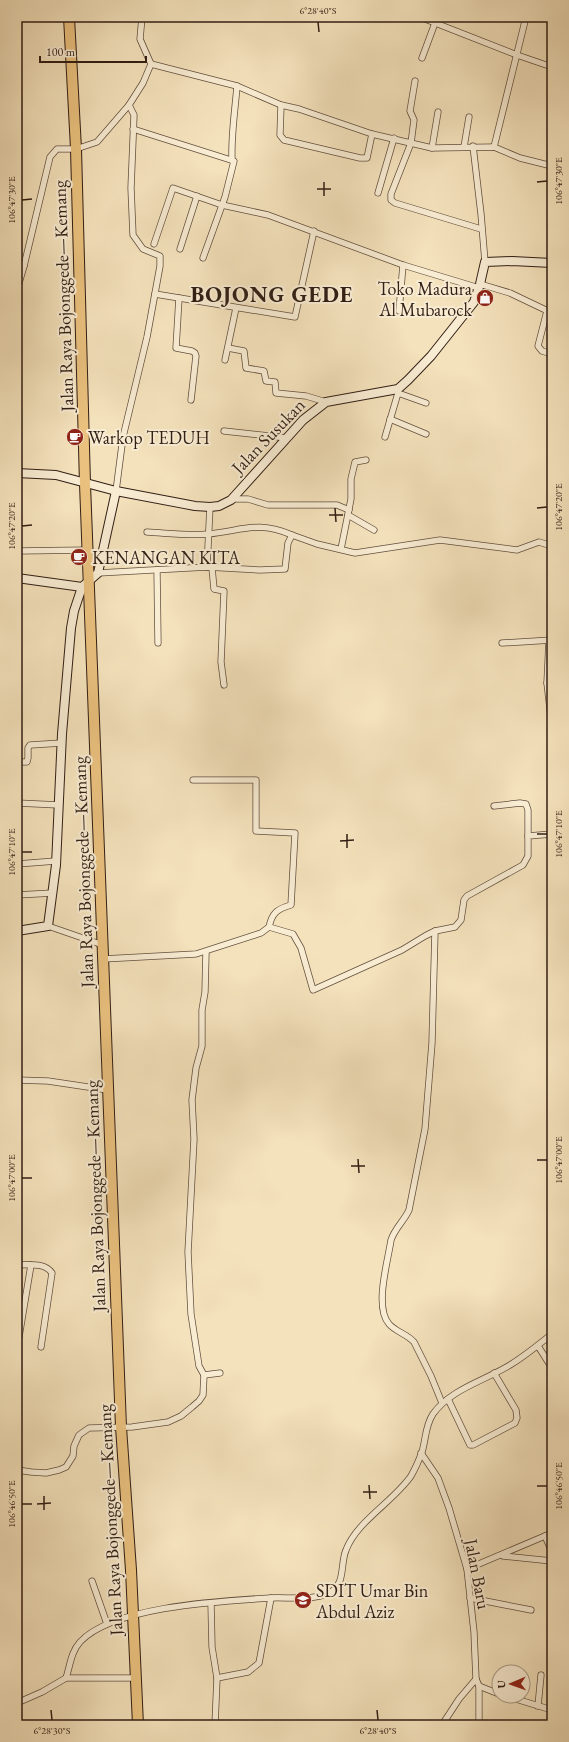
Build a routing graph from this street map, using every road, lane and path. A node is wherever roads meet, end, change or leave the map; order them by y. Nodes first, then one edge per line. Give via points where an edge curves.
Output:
1 (69, 17) edge
2 (142, 17) edge
3 (422, 17) edge
4 (526, 17) edge
5 (435, 23) junction
6 (517, 55) junction
7 (422, 58) dead end
8 (151, 64) junction
9 (552, 67) edge
10 (415, 81) dead end
11 (237, 86) junction
12 (129, 105) junction
13 (281, 105) junction
14 (438, 112) dead end
15 (469, 117) dead end
16 (133, 129) junction
17 (372, 134) junction
18 (394, 138) junction
19 (410, 143) junction
20 (473, 146) junction
21 (464, 147) junction
22 (494, 147) junction
23 (432, 148) junction
24 (76, 149) junction
25 (232, 160) junction
26 (552, 166) edge
27 (378, 193) dead end
28 (198, 196) junction
29 (222, 205) junction
30 (481, 229) junction
31 (314, 231) junction
32 (154, 244) dead end
33 (180, 249) dead end
34 (203, 258) dead end
35 (485, 262) junction
36 (552, 263) edge
37 (17, 264) edge
38 (24, 266) junction
39 (403, 266) junction
40 (480, 286) junction
41 (17, 290) edge
42 (155, 294) junction
43 (179, 298) junction
44 (236, 308) junction
45 (399, 311) dead end
46 (549, 312) edge
47 (228, 348) junction
48 (552, 354) edge
49 (225, 360) dead end
50 (398, 391) junction
51 (191, 400) dead end
52 (326, 402) junction
53 (426, 403) dead end
54 (390, 419) junction
55 (224, 431) dead end
56 (426, 434) dead end
57 (384, 437) dead end
58 (287, 438) junction
59 (366, 460) dead end
60 (17, 472) edge
61 (85, 484) junction
62 (116, 491) junction
63 (231, 500) junction
64 (210, 507) junction
65 (348, 513) junction
66 (374, 530) dead end
67 (147, 532) dead end
68 (208, 534) junction
69 (292, 534) junction
70 (552, 546) edge
71 (341, 549) junction
72 (88, 550) junction
73 (17, 551) edge
74 (210, 568) junction
75 (157, 570) junction
76 (98, 572) junction
77 (17, 578) edge
78 (86, 584) junction
79 (551, 640) edge
80 (158, 643) dead end
81 (502, 643) dead end
82 (550, 682) edge
83 (224, 685) dead end
84 (552, 727) edge
85 (62, 743) junction
86 (17, 762) edge
87 (193, 780) dead end
88 (17, 803) edge
89 (58, 805) junction
90 (494, 806) dead end
91 (552, 834) edge
92 (528, 836) junction
93 (56, 861) junction
94 (17, 864) edge
95 (53, 893) junction
96 (17, 895) edge
97 (48, 926) junction
98 (269, 927) junction
99 (17, 931) edge
100 (436, 931) junction
101 (103, 945) junction
102 (206, 952) junction
103 (103, 959) junction
104 (17, 1080) edge
105 (108, 1090) junction
106 (17, 1265) edge
107 (31, 1265) junction
108 (552, 1334) edge
109 (18, 1343) edge
110 (538, 1346) junction
111 (41, 1347) dead end
112 (552, 1368) edge
113 (220, 1373) dead end
114 (494, 1373) junction
115 (204, 1375) junction
116 (448, 1399) junction
117 (442, 1403) junction
118 (121, 1427) junction
119 (421, 1453) junction
120 (17, 1470) edge
121 (552, 1533) edge
122 (545, 1536) junction
123 (552, 1552) edge
124 (501, 1556) junction
125 (552, 1561) edge
126 (467, 1569) junction
127 (92, 1581) dead end
128 (271, 1598) junction
129 (470, 1598) junction
130 (211, 1603) junction
131 (531, 1610) dead end
132 (133, 1616) junction
133 (107, 1624) junction
134 (541, 1675) dead end
135 (66, 1678) junction
136 (136, 1678) junction
137 (217, 1678) junction
138 (476, 1678) junction
139 (479, 1686) junction
140 (491, 1691) edge
141 (17, 1703) edge
142 (531, 1704) edge
143 (538, 1706) junction
144 (552, 1710) edge
145 (138, 1725) edge
146 (215, 1725) edge
147 (442, 1725) edge
148 (479, 1725) edge

1 - 24 highway, Jalan Raya Bojonggede—Kemang
2 - 8 street via 140,39
3 - 5 street
4 - 6 street
5 - 6 street
5 - 7 street
6 - 9 street
6 - 22 street
8 - 11 street
8 - 12 street
10 - 19 street via 410,112 414,120
11 - 13 street
11 - 25 street via 231,139
12 - 16 street via 134,114
12 - 24 street via 97,142
13 - 17 street
13 - 17 street via 280,135 284,140 368,158
14 - 23 street
15 - 21 street
16 - 25 street
16 - 42 street via 134,234 143,249 160,256
17 - 18 street
18 - 19 street
18 - 27 street
19 - 23 street
19 - 30 street via 391,194 392,202
20 - 21 street
20 - 22 street
20 - 30 street
21 - 23 street
22 - 26 street via 520,158
24 - 38 street via 57,149 50,157
24 - 61 highway, Jalan Raya Bojonggede—Kemang
25 - 29 street via 234,163
28 - 29 street
28 - 32 street via 174,188
28 - 33 street
29 - 31 street via 268,215
29 - 34 street
30 - 35 street
31 - 39 street
31 - 44 street via 295,317
35 - 36 street
35 - 40 street
37 - 38 street
38 - 41 street
39 - 40 street
39 - 45 street
40 - 46 street via 510,293
40 - 50 street via 474,302 461,319
42 - 43 street
42 - 62 street via 123,437
43 - 44 street
43 - 51 street via 176,348 192,351 196,356
44 - 47 street
46 - 48 street via 538,346 542,351
47 - 49 street
47 - 52 street via 244,351 246,368 264,371 266,381 275,382 276,393 306,396
50 - 52 street, Jalan Susukan
50 - 53 street
50 - 54 street
52 - 58 street, Jalan Susukan via 303,420
54 - 56 street
54 - 57 street
55 - 58 street
58 - 63 street, Jalan Susukan
59 - 65 street via 356,462 350,479 351,499
60 - 61 street, Jalan Susukan via 56,475
61 - 62 street, Jalan Susukan
61 - 72 highway, Jalan Raya Bojonggede—Kemang
62 - 64 street, Jalan Susukan
62 - 76 street
63 - 64 street, Jalan Susukan
63 - 65 street via 248,499 268,505 337,505
64 - 68 street
65 - 66 street
65 - 71 street
67 - 68 street
68 - 69 street via 259,526
68 - 74 street
69 - 71 street via 317,544
69 - 74 street via 285,569
70 - 71 street via 539,542 517,550 440,540 355,554
72 - 73 street
72 - 78 highway, Jalan Raya Bojonggede—Kemang
74 - 75 street
74 - 83 street via 214,589 224,591 221,662
75 - 76 street
75 - 80 street
76 - 78 street
77 - 78 street
78 - 85 street via 74,611 71,628
78 - 101 highway, Jalan Raya Bojonggede—Kemang
79 - 81 street
79 - 82 street
82 - 84 street
85 - 86 street via 30,745 26,762
85 - 89 street
87 - 98 street via 256,780 256,831 295,832 290,905 272,916
88 - 89 street
89 - 93 street
90 - 92 street via 526,804
91 - 92 street
92 - 100 street via 528,856 523,865 469,894 464,900 459,924
93 - 94 street
93 - 95 street
95 - 96 street
95 - 97 street
97 - 99 street
97 - 101 street
98 - 100 street via 293,934 301,948 313,990 402,950
98 - 102 street via 252,937
100 - 117 street via 424,1140 409,1210 393,1232 382,1301 385,1320 414,1342
101 - 103 highway, Jalan Raya Bojonggede—Kemang
102 - 103 street
102 - 115 street via 202,1046 192,1100 194,1139 188,1252 191,1314 199,1366
103 - 105 highway, Jalan Raya Bojonggede—Kemang
104 - 105 street via 48,1081
105 - 118 highway, Jalan Raya Bojonggede—Kemang
106 - 107 street
107 - 109 street
107 - 111 street via 43,1266 52,1273
108 - 110 street
110 - 112 street
110 - 114 street
113 - 115 street
114 - 116 street
114 - 116 street via 518,1414 515,1423 470,1445
115 - 118 street via 203,1395 181,1416 168,1422
116 - 117 street
117 - 119 street via 428,1424
118 - 120 street via 97,1427 83,1431 76,1439 73,1456 66,1467 59,1470 46,1473
118 - 132 highway, Jalan Raya Bojonggede—Kemang
119 - 126 street, Jalan Baru via 438,1478
119 - 128 street via 412,1474 401,1489 355,1533 346,1548 340,1583 336,1588 318,1596
121 - 122 street
122 - 123 street
122 - 124 street
124 - 125 street
124 - 126 street
126 - 129 street, Jalan Baru
127 - 133 street
128 - 130 street
128 - 137 street via 259,1663 248,1672
129 - 131 street
129 - 138 street, Jalan Baru
130 - 132 street
130 - 137 street via 212,1647
132 - 133 street
132 - 136 highway, Jalan Raya Bojonggede—Kemang
133 - 135 street via 80,1642
134 - 143 street
135 - 136 street
135 - 141 street
136 - 145 highway, Jalan Raya Bojonggede—Kemang
137 - 146 street
138 - 139 street, Jalan Baru
138 - 147 street
139 - 140 street
139 - 148 street
142 - 143 street
143 - 144 street

